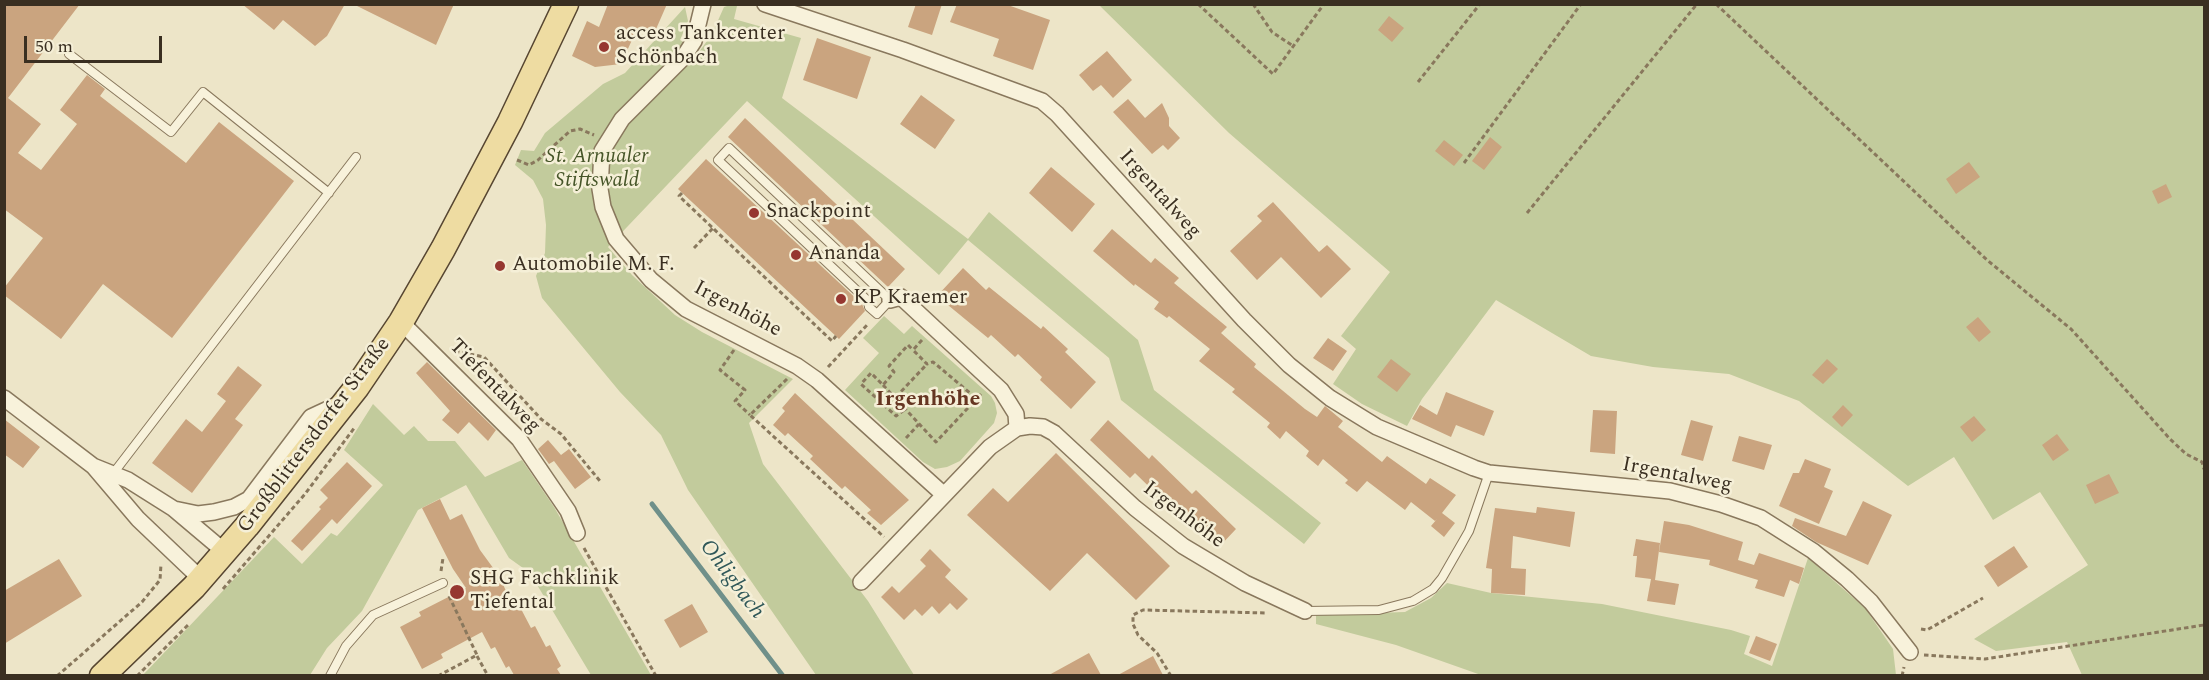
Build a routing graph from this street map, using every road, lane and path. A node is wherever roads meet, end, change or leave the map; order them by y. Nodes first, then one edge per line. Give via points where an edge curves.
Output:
1 (566, 4) edge
2 (703, 4) edge
3 (765, 4) edge
4 (1198, 4) edge
5 (1253, 4) edge
6 (1324, 4) edge
7 (1480, 4) edge
8 (1581, 4) edge
9 (1697, 4) edge
10 (1720, 6) edge
11 (1293, 46) junction
12 (69, 54) dead end
13 (1419, 82) dead end
14 (598, 137) dead end
15 (356, 157) dead end
16 (517, 160) dead end
17 (1464, 164) dead end
18 (328, 193) junction
19 (682, 193) dead end
20 (1527, 213) dead end
21 (713, 227) junction
22 (694, 248) dead end
23 (890, 300) junction
24 (877, 314) junction
25 (401, 322) junction
26 (934, 327) junction
27 (836, 336) dead end
28 (741, 338) junction
29 (426, 348) junction
30 (913, 350) junction
31 (927, 364) junction
32 (797, 366) junction
33 (817, 380) junction
34 (883, 384) junction
35 (983, 393) dead end
36 (896, 397) junction
37 (4, 398) edge
38 (977, 399) junction
39 (347, 400) junction
40 (904, 409) junction
41 (750, 415) junction
42 (919, 424) junction
43 (1017, 428) junction
44 (902, 442) dead end
45 (2205, 469) edge
46 (1489, 472) junction
47 (110, 478) junction
48 (600, 481) dead end
49 (943, 494) junction
50 (174, 509) junction
51 (577, 533) joint
52 (895, 548) junction
53 (225, 552) junction
54 (443, 558) dead end
55 (161, 563) dead end
56 (201, 579) junction
57 (861, 582) dead end
58 (443, 583) junction
59 (1983, 598) dead end
60 (1305, 611) junction
61 (2205, 625) edge
62 (1921, 629) dead end
63 (1910, 652) joint
64 (477, 655) junction
65 (445, 674) edge
66 (57, 675) edge
67 (102, 675) edge
68 (330, 675) edge
69 (438, 675) edge
70 (488, 675) edge
71 (656, 675) edge
72 (1171, 675) edge

1 - 25 main road, Großblittersdorfer Straße via 510,122
2 - 28 street, Irgenhöhe via 694,41 683,58 622,119 606,141 599,172 600,189 616,239 639,268 686,309
3 - 46 street, Irgentalweg via 1042,101 1244,320 1304,378 1377,427
4 - 11 path via 1273,74
5 - 11 path via 1266,25
6 - 11 path
7 - 13 path
8 - 17 path
9 - 20 path
10 - 45 path via 1987,261 2071,329 2170,439 2202,462
12 - 18 lane via 171,132 202,93
14 - 16 path via 580,129 570,130 538,160 529,165
15 - 18 lane
18 - 47 lane
19 - 21 path via 679,196
21 - 22 path
21 - 27 path via 832,341
23 - 24 lane
23 - 24 lane via 729,148 723,154 718,160 868,301
23 - 26 street via 901,297
24 - 33 path
25 - 29 street, Tiefentalweg
25 - 39 main road, Großblittersdorfer Straße
26 - 30 path
26 - 43 street via 1001,390 1016,414
28 - 32 street, Irgenhöhe
28 - 41 path via 720,370 745,390 735,402
29 - 48 path via 484,357 541,419 561,434
29 - 51 street, Tiefentalweg via 519,439 568,512
30 - 31 path
30 - 34 path via 908,345 888,366 894,372
31 - 36 path
31 - 38 path via 939,366
32 - 33 street, Irgenhöhe
32 - 41 path
33 - 49 street, Irgenhöhe
34 - 36 path
34 - 40 path via 871,373 861,384 896,416
35 - 38 path
36 - 40 path via 906,406
37 - 47 street
38 - 42 path via 936,442
39 - 50 street via 311,417 249,499 214,512 198,514
39 - 53 main road, Großblittersdorfer Straße
40 - 42 path
41 - 52 path
42 - 44 path
43 - 49 street via 990,447
43 - 60 street, Irgenhöhe via 1043,427 1183,546 1245,583
46 - 60 lane via 1470,531 1433,589 1398,607
46 - 63 street, Irgentalweg via 1670,491 1753,514 1804,545 1847,579 1871,602
47 - 50 street
47 - 56 street via 138,519
49 - 52 street
50 - 53 street
51 - 71 path
52 - 57 street
53 - 56 main road, Großblittersdorfer Straße
54 - 58 path
55 - 66 path via 160,580 142,602
56 - 67 main road, Großblittersdorfer Straße
58 - 64 path
58 - 68 lane via 374,615 346,646
59 - 62 path via 1927,630
60 - 72 path via 1143,610 1133,615 1138,635 1157,653
61 - 63 path via 1984,659
64 - 65 path
64 - 70 path
65 - 69 path

